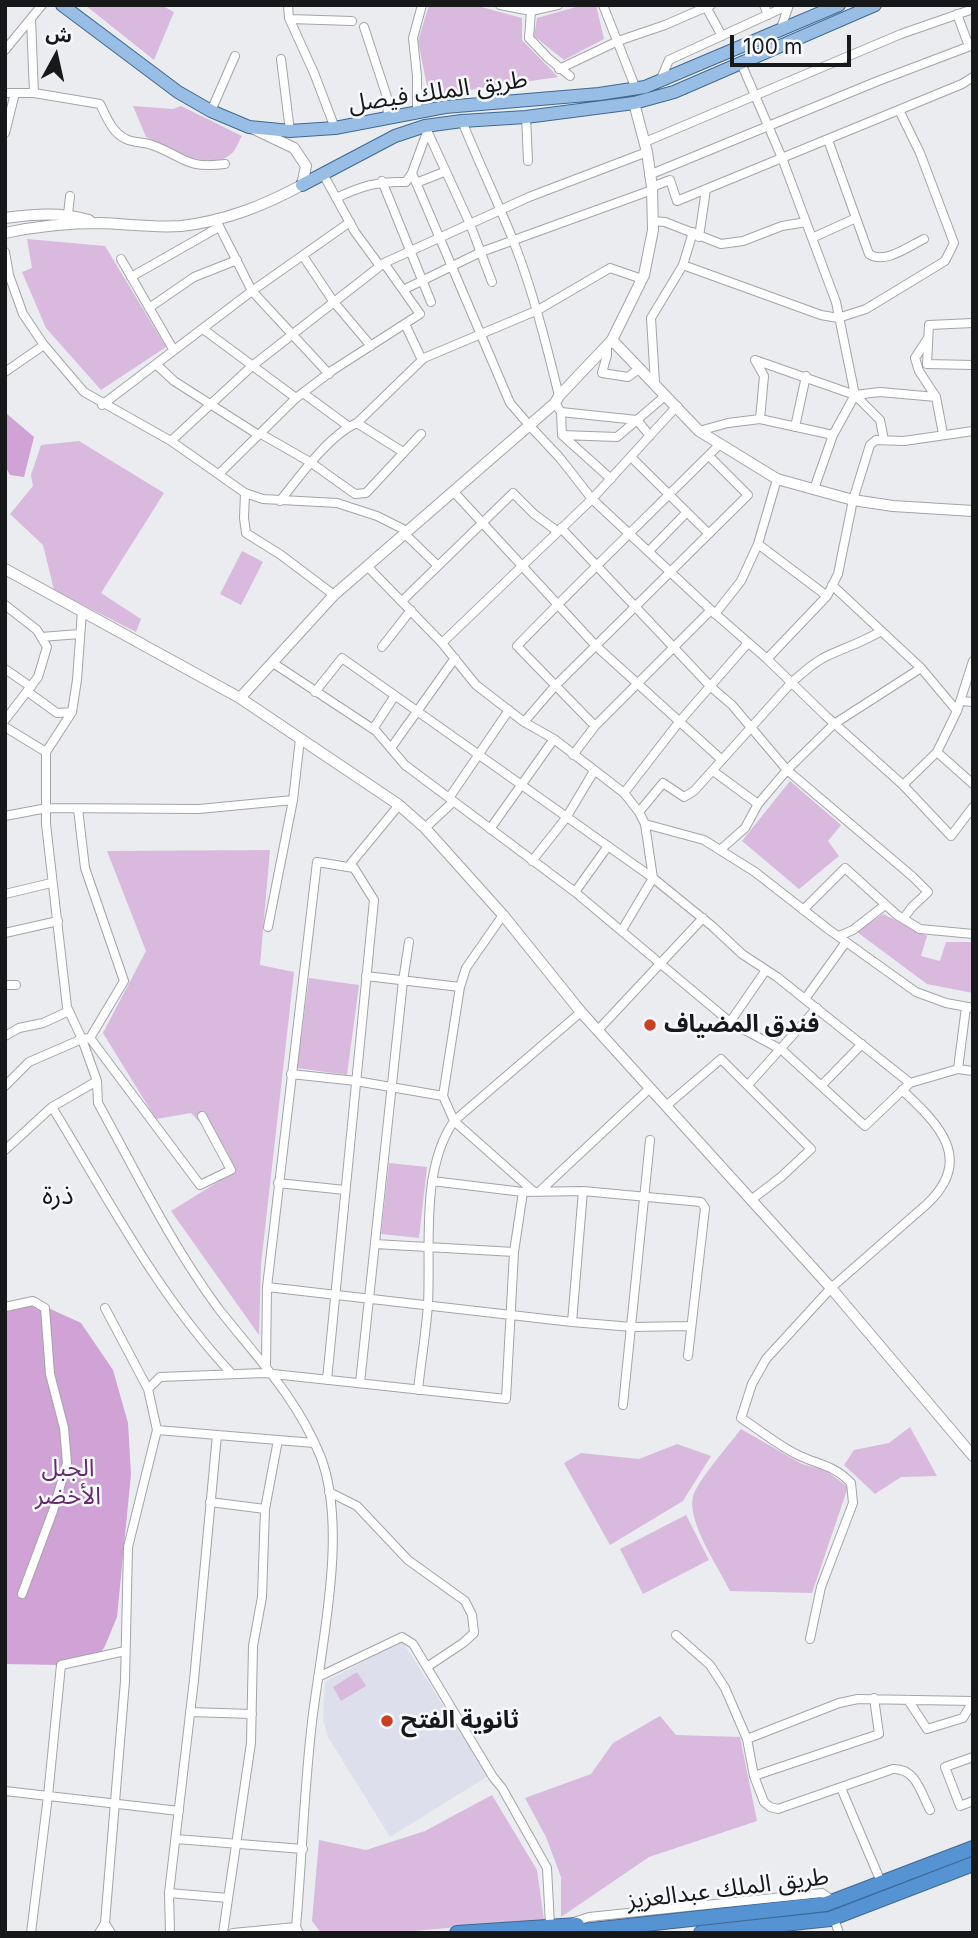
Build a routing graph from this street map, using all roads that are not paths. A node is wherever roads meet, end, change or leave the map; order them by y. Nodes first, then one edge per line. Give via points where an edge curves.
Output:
1 (41, 5) edge
2 (62, 5) edge
3 (288, 5) edge
4 (422, 5) edge
5 (500, 5) edge
6 (558, 5) edge
7 (617, 5) edge
8 (764, 5) edge
9 (789, 5) edge
10 (839, 5) edge
11 (875, 5) edge
12 (707, 6) edge
13 (604, 7) edge
14 (973, 9) edge
15 (531, 11) junction
16 (957, 14) junction
17 (768, 15) junction
18 (31, 19) junction
19 (290, 19) junction
20 (352, 21) dead end
21 (364, 27) dead end
22 (780, 31) junction
23 (722, 36) junction
24 (618, 41) junction
25 (973, 45) edge
26 (5, 50) edge
27 (235, 56) dead end
28 (281, 59) dead end
29 (741, 63) junction
30 (559, 69) junction
31 (570, 76) dead end
32 (973, 77) edge
33 (659, 82) junction
34 (636, 89) junction
35 (5, 93) edge
36 (15, 93) junction
37 (34, 93) junction
38 (756, 96) junction
39 (634, 103) junction
40 (899, 110) junction
41 (211, 111) junction
42 (416, 112) junction
43 (526, 117) junction
44 (388, 119) junction
45 (463, 121) junction
46 (249, 127) junction
47 (335, 128) junction
48 (769, 128) junction
49 (426, 129) junction
50 (290, 131) junction
51 (5, 133) edge
52 (828, 140) junction
53 (646, 147) junction
54 (782, 158) junction
55 (528, 161) dead end
56 (225, 164) dead end
57 (444, 172) junction
58 (412, 173) junction
59 (323, 174) junction
60 (382, 181) junction
61 (416, 183) junction
62 (651, 184) junction
63 (302, 185) junction
64 (706, 189) junction
65 (70, 196) dead end
66 (336, 198) junction
67 (501, 210) junction
68 (68, 214) junction
69 (5, 218) edge
70 (856, 218) junction
71 (653, 221) junction
72 (350, 222) junction
73 (806, 222) junction
74 (102, 223) junction
75 (217, 224) junction
76 (470, 224) junction
77 (5, 233) edge
78 (696, 234) junction
79 (440, 237) junction
80 (812, 238) junction
81 (924, 239) dead end
82 (514, 242) junction
83 (410, 251) junction
84 (5, 252) edge
85 (481, 252) junction
86 (303, 256) junction
87 (121, 259) dead end
88 (237, 260) junction
89 (382, 264) junction
90 (683, 265) junction
91 (454, 267) junction
92 (131, 277) junction
93 (642, 279) junction
94 (423, 282) junction
95 (492, 282) dead end
96 (403, 290) junction
97 (252, 291) junction
98 (333, 301) junction
99 (431, 302) dead end
100 (149, 308) junction
101 (538, 310) junction
102 (838, 318) junction
103 (973, 323) edge
104 (405, 324) junction
105 (203, 329) junction
106 (481, 333) junction
107 (293, 335) junction
108 (929, 336) junction
109 (609, 344) junction
110 (44, 345) junction
111 (371, 346) junction
112 (173, 349) junction
113 (422, 360) junction
114 (157, 365) junction
115 (973, 365) edge
116 (252, 366) junction
117 (640, 368) junction
118 (5, 372) edge
119 (329, 374) junction
120 (806, 376) junction
121 (655, 383) junction
122 (300, 395) junction
123 (666, 395) junction
124 (855, 395) junction
125 (936, 397) junction
126 (558, 403) junction
127 (102, 405) junction
128 (209, 405) junction
129 (677, 406) junction
130 (761, 419) junction
131 (637, 420) junction
132 (358, 423) junction
133 (528, 425) junction
134 (348, 426) junction
135 (796, 427) junction
136 (699, 431) junction
137 (973, 431) edge
138 (259, 434) junction
139 (421, 434) dead end
140 (943, 434) junction
141 (562, 435) junction
142 (833, 435) junction
143 (650, 436) junction
144 (884, 440) junction
145 (171, 441) junction
146 (720, 444) junction
147 (573, 446) junction
148 (403, 452) junction
149 (709, 456) junction
150 (631, 457) junction
151 (560, 458) junction
152 (310, 462) junction
153 (219, 474) junction
154 (611, 479) junction
155 (777, 479) junction
156 (814, 489) junction
157 (453, 491) junction
158 (245, 493) junction
159 (670, 495) junction
160 (592, 499) junction
161 (852, 500) junction
162 (280, 501) junction
163 (973, 511) edge
164 (687, 512) junction
165 (482, 522) junction
166 (559, 530) junction
167 (406, 532) junction
168 (631, 533) junction
169 (709, 534) junction
170 (758, 544) junction
171 (649, 551) junction
172 (437, 565) junction
173 (522, 565) junction
174 (596, 565) junction
175 (367, 566) junction
176 (5, 569) edge
177 (672, 572) junction
178 (832, 585) junction
179 (334, 595) junction
180 (827, 596) junction
181 (402, 601) junction
182 (558, 604) junction
183 (5, 606) edge
184 (636, 606) junction
185 (411, 610) junction
186 (82, 611) junction
187 (713, 612) junction
188 (881, 631) junction
189 (80, 634) junction
190 (41, 638) junction
191 (442, 643) junction
192 (748, 643) junction
193 (596, 646) junction
194 (674, 646) junction
195 (382, 647) dead end
196 (454, 658) junction
197 (767, 659) junction
198 (973, 661) edge
199 (273, 663) junction
200 (921, 668) junction
201 (5, 669) edge
202 (637, 683) junction
203 (791, 683) junction
204 (555, 686) junction
205 (710, 687) junction
206 (29, 689) junction
207 (315, 692) junction
208 (394, 697) junction
209 (240, 698) junction
210 (961, 701) junction
211 (973, 702) edge
212 (509, 710) junction
213 (957, 711) junction
214 (72, 712) junction
215 (416, 713) junction
216 (5, 720) edge
217 (524, 722) junction
218 (679, 722) junction
219 (834, 724) junction
220 (595, 726) junction
221 (5, 727) edge
222 (752, 728) junction
223 (373, 729) junction
224 (300, 739) junction
225 (554, 739) junction
226 (391, 748) junction
227 (46, 752) junction
228 (937, 752) junction
229 (573, 755) junction
230 (478, 756) junction
231 (722, 760) junction
232 (787, 769) junction
233 (594, 771) junction
234 (713, 771) junction
235 (973, 784) edge
236 (903, 785) junction
237 (521, 786) junction
238 (624, 793) junction
239 (292, 800) junction
240 (451, 800) junction
241 (758, 804) junction
242 (399, 805) junction
243 (973, 807) edge
244 (47, 808) junction
245 (78, 808) junction
246 (639, 812) junction
247 (5, 816) edge
248 (566, 818) junction
249 (645, 824) junction
250 (425, 828) junction
251 (490, 829) junction
252 (607, 846) junction
253 (720, 849) junction
254 (532, 861) junction
255 (348, 867) junction
256 (653, 878) junction
257 (51, 883) junction
258 (575, 892) junction
259 (5, 894) edge
260 (885, 905) junction
261 (803, 910) junction
262 (503, 915) junction
263 (703, 918) junction
264 (903, 919) junction
265 (58, 921) junction
266 (268, 927) dead end
267 (622, 930) junction
268 (5, 933) edge
269 (973, 934) edge
270 (842, 939) junction
271 (409, 942) dead end
272 (661, 965) junction
273 (766, 970) junction
274 (366, 976) junction
275 (403, 981) junction
276 (5, 985) edge
277 (16, 985) dead end
278 (460, 987) junction
279 (805, 999) junction
280 (817, 1008) junction
281 (969, 1008) edge
282 (69, 1011) junction
283 (581, 1012) junction
284 (730, 1022) junction
285 (598, 1030) junction
286 (5, 1036) edge
287 (86, 1038) junction
288 (862, 1044) junction
289 (782, 1050) junction
290 (958, 1069) junction
291 (973, 1071) edge
292 (291, 1074) junction
293 (356, 1080) junction
294 (97, 1081) junction
295 (910, 1083) junction
296 (5, 1086) edge
297 (392, 1086) junction
298 (748, 1086) junction
299 (821, 1086) junction
300 (650, 1088) junction
301 (902, 1090) junction
302 (443, 1096) junction
303 (666, 1106) junction
304 (52, 1107) junction
305 (202, 1116) dead end
306 (454, 1121) junction
307 (650, 1140) dead end
308 (5, 1150) edge
309 (432, 1181) junction
310 (278, 1183) junction
311 (345, 1189) junction
312 (537, 1191) junction
313 (583, 1191) junction
314 (523, 1192) junction
315 (645, 1197) junction
316 (751, 1200) junction
317 (375, 1244) junction
318 (430, 1247) junction
319 (514, 1252) junction
320 (267, 1287) junction
321 (831, 1288) junction
322 (335, 1295) junction
323 (369, 1299) junction
324 (428, 1306) junction
325 (5, 1307) edge
326 (105, 1308) dead end
327 (510, 1315) junction
328 (572, 1322) junction
329 (691, 1326) junction
330 (632, 1327) junction
331 (688, 1356) dead end
332 (266, 1365) junction
333 (232, 1374) junction
334 (273, 1374) junction
335 (327, 1380) junction
336 (360, 1383) junction
337 (148, 1389) junction
338 (418, 1390) junction
339 (623, 1405) dead end
340 (157, 1430) junction
341 (217, 1435) junction
342 (278, 1440) junction
343 (314, 1443) junction
344 (973, 1456) edge
345 (329, 1492) junction
346 (210, 1502) junction
347 (265, 1509) junction
348 (22, 1594) dead end
349 (676, 1635) dead end
350 (810, 1639) dead end
351 (125, 1651) junction
352 (427, 1667) junction
353 (318, 1676) junction
354 (874, 1698) junction
355 (908, 1700) junction
356 (190, 1712) junction
357 (252, 1714) junction
358 (747, 1740) junction
359 (973, 1757) edge
360 (754, 1776) junction
361 (841, 1788) junction
362 (5, 1791) edge
363 (48, 1796) junction
364 (973, 1801) edge
365 (116, 1804) junction
366 (930, 1810) dead end
367 (179, 1811) junction
368 (176, 1839) junction
369 (237, 1844) junction
370 (973, 1848) edge
371 (303, 1849) junction
372 (973, 1864) edge
373 (881, 1882) junction
374 (169, 1893) junction
375 (228, 1898) junction
376 (833, 1909) junction
377 (105, 1923) junction
378 (559, 1928) edge
379 (298, 1930) edge
380 (31, 1933) edge
381 (99, 1933) edge
382 (111, 1933) edge
383 (170, 1933) edge
384 (223, 1933) edge
385 (233, 1933) edge
386 (457, 1933) edge
387 (701, 1933) edge
388 (839, 1933) edge

1 - 18 street
2 - 41 main road, طريق الملك فيصل via 178,92
3 - 19 street
4 - 42 street via 413,38
5 - 15 street
6 - 15 street
7 - 13 street
8 - 17 street
9 - 17 street
9 - 22 street
10 - 22 main road, طريق الملك فيصل
11 - 29 main road, طريق الملك فيصل
12 - 23 street
12 - 24 street
13 - 24 street
14 - 16 street
15 - 30 street via 529,38
16 - 25 street
16 - 38 street
17 - 23 street
18 - 26 street
18 - 37 street
19 - 20 street
19 - 47 street
21 - 44 street via 387,97
22 - 33 main road, طريق الملك فيصل
23 - 33 street via 669,61
24 - 30 street
24 - 34 street
25 - 48 street
27 - 41 street
28 - 50 street
29 - 38 street
29 - 39 main road, طريق الملك فيصل via 674,92
30 - 31 street
32 - 40 street
33 - 34 main road, طريق الملك فيصل
34 - 42 main road, طريق الملك فيصل
35 - 36 street
36 - 37 street
36 - 51 street
37 - 56 street via 100,104 124,139 153,146 186,163 205,167
38 - 48 street
38 - 53 street
39 - 43 main road, طريق الملك فيصل
39 - 53 street
40 - 52 street
40 - 102 street via 954,243 945,261 922,276 866,309
41 - 46 main road, طريق الملك فيصل
42 - 44 main road, طريق الملك فيصل
43 - 45 main road, طريق الملك فيصل
43 - 55 street
44 - 47 main road, طريق الملك فيصل
45 - 49 main road, طريق الملك فيصل
45 - 67 street
46 - 50 main road, طريق الملك فيصل
46 - 63 street via 293,148 306,166
47 - 50 main road, طريق الملك فيصل
48 - 54 street
48 - 62 street
49 - 57 street
49 - 58 street
49 - 59 main road, طريق الملك فيصل via 395,136
52 - 54 street
52 - 70 street
53 - 62 street
53 - 67 street
54 - 64 street
54 - 73 street
57 - 61 street
57 - 76 street
58 - 60 street via 406,182
58 - 61 street
59 - 63 main road, طريق الملك فيصل
59 - 66 street
60 - 66 street
60 - 83 street
61 - 79 street
62 - 64 street via 670,180 677,201
62 - 71 street
62 - 82 street
63 - 75 street
64 - 78 street
65 - 68 street
66 - 72 street
67 - 76 street
67 - 82 street
68 - 69 street
68 - 74 street
70 - 80 street
70 - 81 street via 869,254 876,258
71 - 78 street
71 - 93 street
72 - 86 street
72 - 89 street
73 - 78 street via 743,242 721,244
73 - 80 street
74 - 75 street
74 - 77 street via 54,224
75 - 88 street
75 - 92 street
76 - 79 street
76 - 85 street
78 - 90 street
79 - 83 street
79 - 91 street
80 - 102 street
82 - 85 street
82 - 101 street
83 - 89 street
83 - 94 street
84 - 110 street via 23,314
85 - 91 street
85 - 95 street
86 - 97 street
86 - 98 street
87 - 92 street
88 - 97 street
88 - 100 street via 194,276
89 - 96 street
89 - 98 street
90 - 102 street
90 - 121 street via 651,318
91 - 94 street
91 - 106 street
92 - 100 street
93 - 101 street via 611,268
93 - 109 street
94 - 96 street
94 - 99 street
96 - 104 street via 420,314
97 - 105 street
97 - 107 street
98 - 107 street
98 - 111 street
100 - 112 street
101 - 106 street
101 - 126 street
102 - 124 street
103 - 108 street via 929,326
104 - 111 street
104 - 113 street
105 - 112 street
105 - 116 street
106 - 113 street
106 - 133 street via 510,403
107 - 116 street
107 - 119 street
108 - 115 street via 927,364
108 - 125 street via 915,358
109 - 117 street
109 - 117 street via 602,373 628,377
109 - 126 street
110 - 118 street
110 - 127 street via 83,393
111 - 119 street
112 - 114 street
113 - 132 street
114 - 127 street
114 - 128 street
116 - 122 street
116 - 128 street
117 - 121 street
119 - 122 street
120 - 124 street
120 - 130 street via 755,360 764,376
120 - 135 street
121 - 123 street
122 - 134 street
122 - 138 street
123 - 129 street
123 - 131 street
124 - 125 street via 880,392
124 - 142 street
124 - 144 street via 880,420
125 - 140 street
126 - 131 street
126 - 133 street
126 - 141 street
127 - 145 street
128 - 138 street
128 - 145 street
129 - 136 street
129 - 143 street
130 - 135 street
130 - 136 street
131 - 141 street via 617,437
131 - 143 street
132 - 134 street
132 - 148 street
133 - 151 street
133 - 157 street
134 - 152 street
135 - 142 street
136 - 146 street
137 - 140 street
138 - 152 street
138 - 153 street
139 - 148 street
140 - 144 street
141 - 147 street
142 - 156 street
143 - 150 street
144 - 161 street via 870,445
145 - 153 street
146 - 149 street
146 - 155 street
147 - 151 street
147 - 154 street
148 - 152 street via 366,493 355,494
149 - 159 street
149 - 169 street via 748,495
150 - 154 street
150 - 159 street
151 - 160 street
152 - 162 street
153 - 158 street
154 - 160 street
155 - 156 street
155 - 170 street
156 - 161 street
157 - 165 street
157 - 167 street
158 - 162 street
158 - 179 street via 246,533
159 - 164 street
159 - 168 street
160 - 166 street
160 - 168 street
161 - 163 street
161 - 178 street
162 - 167 street via 337,503 377,516
164 - 169 street
164 - 171 street
165 - 166 street via 513,493
165 - 172 street
165 - 173 street
166 - 173 street
166 - 174 street
167 - 172 street
167 - 175 street
168 - 171 street
168 - 174 street
169 - 177 street
170 - 180 street
170 - 187 street via 741,581
171 - 177 street
172 - 181 street
173 - 182 street
173 - 191 street
174 - 182 street
174 - 184 street
175 - 179 street
175 - 181 street
176 - 186 street
177 - 184 street
177 - 187 street
178 - 180 street
178 - 188 street
179 - 199 street
180 - 197 street
181 - 185 street
182 - 193 street
182 - 204 street via 517,646
183 - 190 street
184 - 193 street
184 - 194 street
185 - 191 street
185 - 195 street
186 - 189 street
186 - 209 street
187 - 192 street
187 - 194 street
188 - 200 street
188 - 203 street via 818,662
189 - 190 street
189 - 214 street
190 - 206 street via 47,647 38,677
191 - 196 street
192 - 197 street
192 - 205 street
193 - 202 street
193 - 204 street
194 - 202 street
194 - 205 street
196 - 212 street via 476,685
196 - 215 street
197 - 203 street
198 - 210 street
199 - 207 street
199 - 209 street
200 - 213 street
200 - 219 street
201 - 206 street
202 - 218 street
202 - 220 street
203 - 219 street
203 - 222 street
204 - 217 street
204 - 220 street
205 - 218 street
205 - 222 street
206 - 214 street via 57,713
206 - 216 street
207 - 208 street via 342,658
207 - 223 street
208 - 215 street
208 - 223 street
209 - 224 street
210 - 211 street
210 - 213 street
212 - 217 street
212 - 230 street
213 - 228 street
214 - 227 street
215 - 226 street
215 - 230 street
217 - 225 street
218 - 231 street
218 - 238 street
219 - 232 street
219 - 236 street
220 - 229 street
221 - 227 street
222 - 231 street
222 - 232 street
223 - 226 street
224 - 239 street
224 - 242 street
225 - 229 street
225 - 237 street
226 - 240 street via 405,765
227 - 244 street
228 - 235 street
228 - 236 street
229 - 233 street
230 - 237 street
230 - 240 street
231 - 234 street
232 - 241 street
232 - 264 street via 928,892
233 - 238 street
233 - 248 street
234 - 241 street
234 - 246 street via 684,797 663,783
236 - 243 street via 951,836
237 - 248 street
237 - 251 street
238 - 246 street
239 - 245 street via 199,809
239 - 266 street
240 - 250 street
240 - 251 street
241 - 253 street via 745,828
242 - 250 street
242 - 255 street
244 - 245 street
244 - 247 street
244 - 257 street
245 - 287 street via 85,868 124,981
246 - 249 street
248 - 252 street
248 - 254 street
249 - 253 street
249 - 256 street
250 - 262 street
251 - 254 street
252 - 256 street
252 - 258 street
253 - 261 street
254 - 258 street
255 - 274 street via 354,868 374,900
255 - 292 street via 317,862
256 - 263 street
256 - 267 street
257 - 259 street
257 - 265 street
258 - 267 street
260 - 261 street via 845,868
260 - 264 street
260 - 270 street
261 - 270 street
262 - 278 street via 466,968
262 - 283 street
263 - 272 street
263 - 273 street via 741,954
264 - 269 street via 920,929
265 - 268 street
265 - 282 street
267 - 272 street
270 - 279 street
270 - 281 street via 916,992
271 - 275 street
272 - 284 street
272 - 285 street
273 - 279 street
273 - 284 street
274 - 275 street
274 - 293 street
275 - 278 street
275 - 297 street
276 - 277 street
278 - 302 street
279 - 280 street
280 - 288 street
280 - 289 street
281 - 290 street
282 - 286 street
282 - 287 street
283 - 285 street
283 - 306 street
284 - 289 street
285 - 300 street
287 - 294 street
287 - 296 street via 29,1062
287 - 305 street via 200,1185 231,1170
288 - 295 street
288 - 299 street
289 - 298 street
289 - 299 street
290 - 291 street
290 - 295 street
292 - 293 street
292 - 310 street
293 - 297 street
293 - 311 street
294 - 304 street
294 - 332 street via 98,1103 173,1241 218,1308
295 - 301 street
297 - 302 street
297 - 317 street
298 - 303 street via 721,1059
298 - 316 street via 811,1149
299 - 301 street via 865,1126
300 - 303 street
300 - 312 street
301 - 321 street via 920,1106 951,1152 948,1177 941,1191
302 - 306 street
303 - 316 street
304 - 308 street
304 - 333 street via 155,1278
306 - 309 street via 444,1136
306 - 312 street
307 - 315 street
309 - 314 street
309 - 318 street
310 - 311 street
310 - 320 street
311 - 322 street
312 - 313 street
312 - 314 street
313 - 315 street
313 - 328 street
314 - 319 street
315 - 329 street via 701,1202 705,1208
315 - 330 street
316 - 321 street
317 - 318 street
317 - 323 street
318 - 319 street
318 - 324 street
319 - 327 street
320 - 322 street
320 - 332 street
321 - 344 street
321 - 350 street via 766,1359 741,1418 800,1456 834,1468 851,1483 853,1503 821,1587
322 - 323 street
322 - 335 street
323 - 324 street
323 - 336 street
324 - 327 street
324 - 338 street
325 - 348 street via 33,1301 45,1308 50,1374 64,1428 67,1463
326 - 337 street
327 - 328 street
327 - 338 street via 506,1399
328 - 330 street
329 - 330 street
329 - 331 street
330 - 339 street
332 - 334 street
333 - 334 street
333 - 337 street via 160,1377
334 - 335 street
334 - 343 street
335 - 336 street
336 - 338 street
337 - 340 street
340 - 341 street
340 - 351 street via 128,1547
341 - 342 street
341 - 346 street
342 - 343 street
342 - 347 street
343 - 345 street
345 - 352 street via 357,1506 408,1560 465,1601 474,1633
345 - 353 street via 334,1519
346 - 347 street
346 - 356 street
347 - 357 street
349 - 358 street via 710,1665
351 - 363 street via 61,1665
351 - 365 street
352 - 353 street via 413,1644 402,1637
352 - 378 street via 547,1868
353 - 371 street
354 - 355 street
354 - 358 street via 839,1703
354 - 360 street via 879,1734
355 - 355 street via 927,1729 963,1718 973,1701
356 - 357 street
356 - 367 street
357 - 369 street
358 - 360 street
359 - 364 street via 945,1767 960,1806
360 - 361 street via 764,1802 778,1810
361 - 366 street via 901,1769 913,1776
361 - 373 street
362 - 363 street
363 - 365 street
363 - 380 street
365 - 367 street
365 - 377 street
367 - 368 street
368 - 369 street
368 - 374 street
369 - 371 street
369 - 375 street
370 - 373 highway, طريق الملك عبدالعزيز
371 - 379 street
372 - 376 highway, طريق الملك عبدالعزيز
373 - 376 highway, طريق الملك عبدالعزيز
374 - 375 street
374 - 383 street
375 - 384 street
376 - 378 highway, طريق الملك عبدالعزيز via 826,1904
376 - 378 street via 822,1893 589,1917
376 - 387 highway, طريق الملك عبدالعزيز via 830,1919
376 - 388 street
377 - 381 street
377 - 382 street
378 - 386 highway, طريق الملك عبدالعزيز
379 - 385 street

